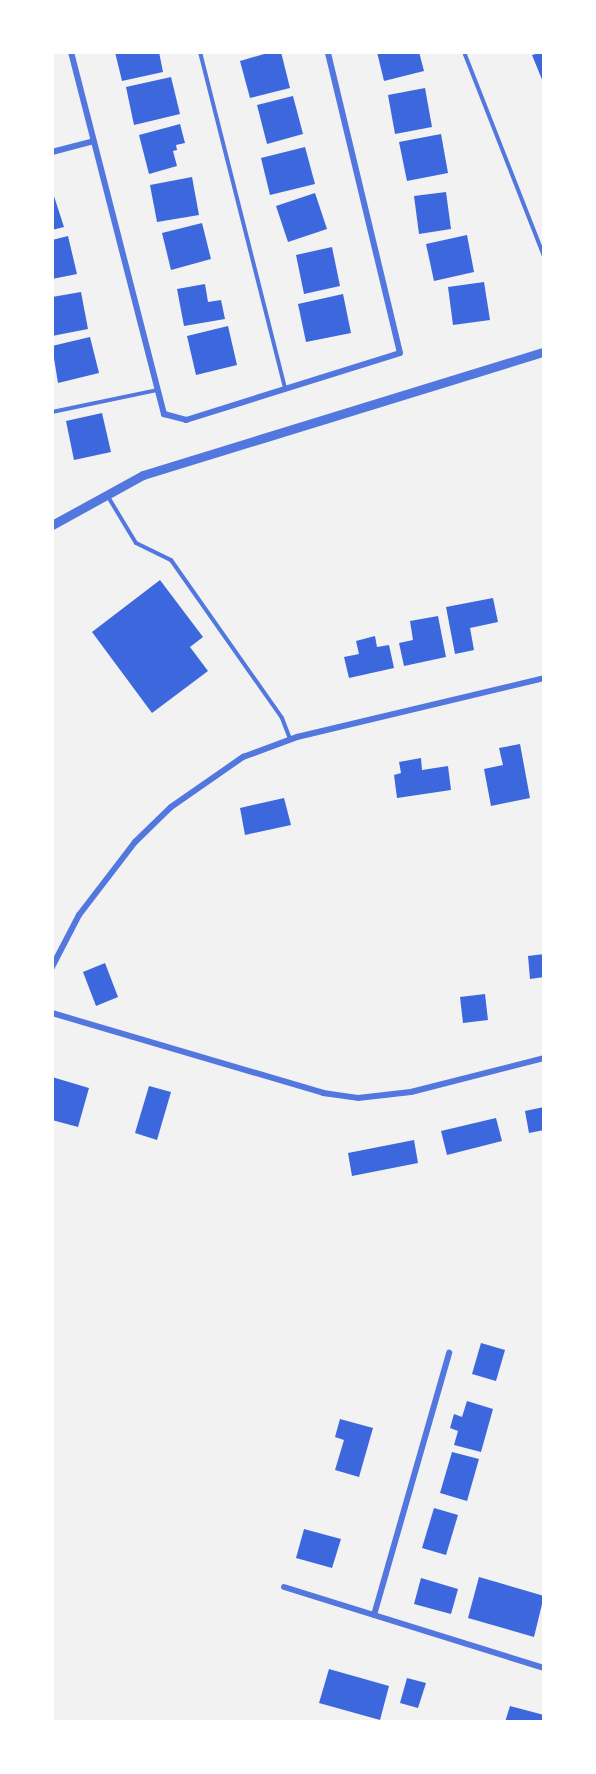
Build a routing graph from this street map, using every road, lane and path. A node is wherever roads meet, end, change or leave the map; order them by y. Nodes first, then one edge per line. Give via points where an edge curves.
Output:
1 (71, 52) edge
2 (200, 52) edge
3 (328, 52) edge
4 (464, 52) edge
5 (94, 141) junction
6 (52, 152) edge
7 (543, 256) edge
8 (543, 352) edge
9 (158, 390) junction
10 (285, 390) junction
11 (52, 412) edge
12 (106, 493) junction
13 (52, 525) edge
14 (543, 678) edge
15 (290, 739) junction
16 (52, 968) edge
17 (52, 1013) edge
18 (543, 1058) edge
19 (449, 1353) dead end
20 (284, 1587) dead end
21 (374, 1615) junction
22 (543, 1668) edge

1 - 5 street
2 - 10 lane
3 - 10 street via 400,353
4 - 7 lane
5 - 6 street
5 - 9 street
8 - 12 street via 143,475
9 - 10 street via 164,414 186,420
9 - 11 lane
12 - 13 street
12 - 15 lane via 136,543 171,560 282,718
14 - 15 street
15 - 16 street via 243,757 205,782 135,842 79,915
17 - 18 street via 323,1093 358,1098 411,1092
19 - 21 street
20 - 21 street
21 - 22 street

